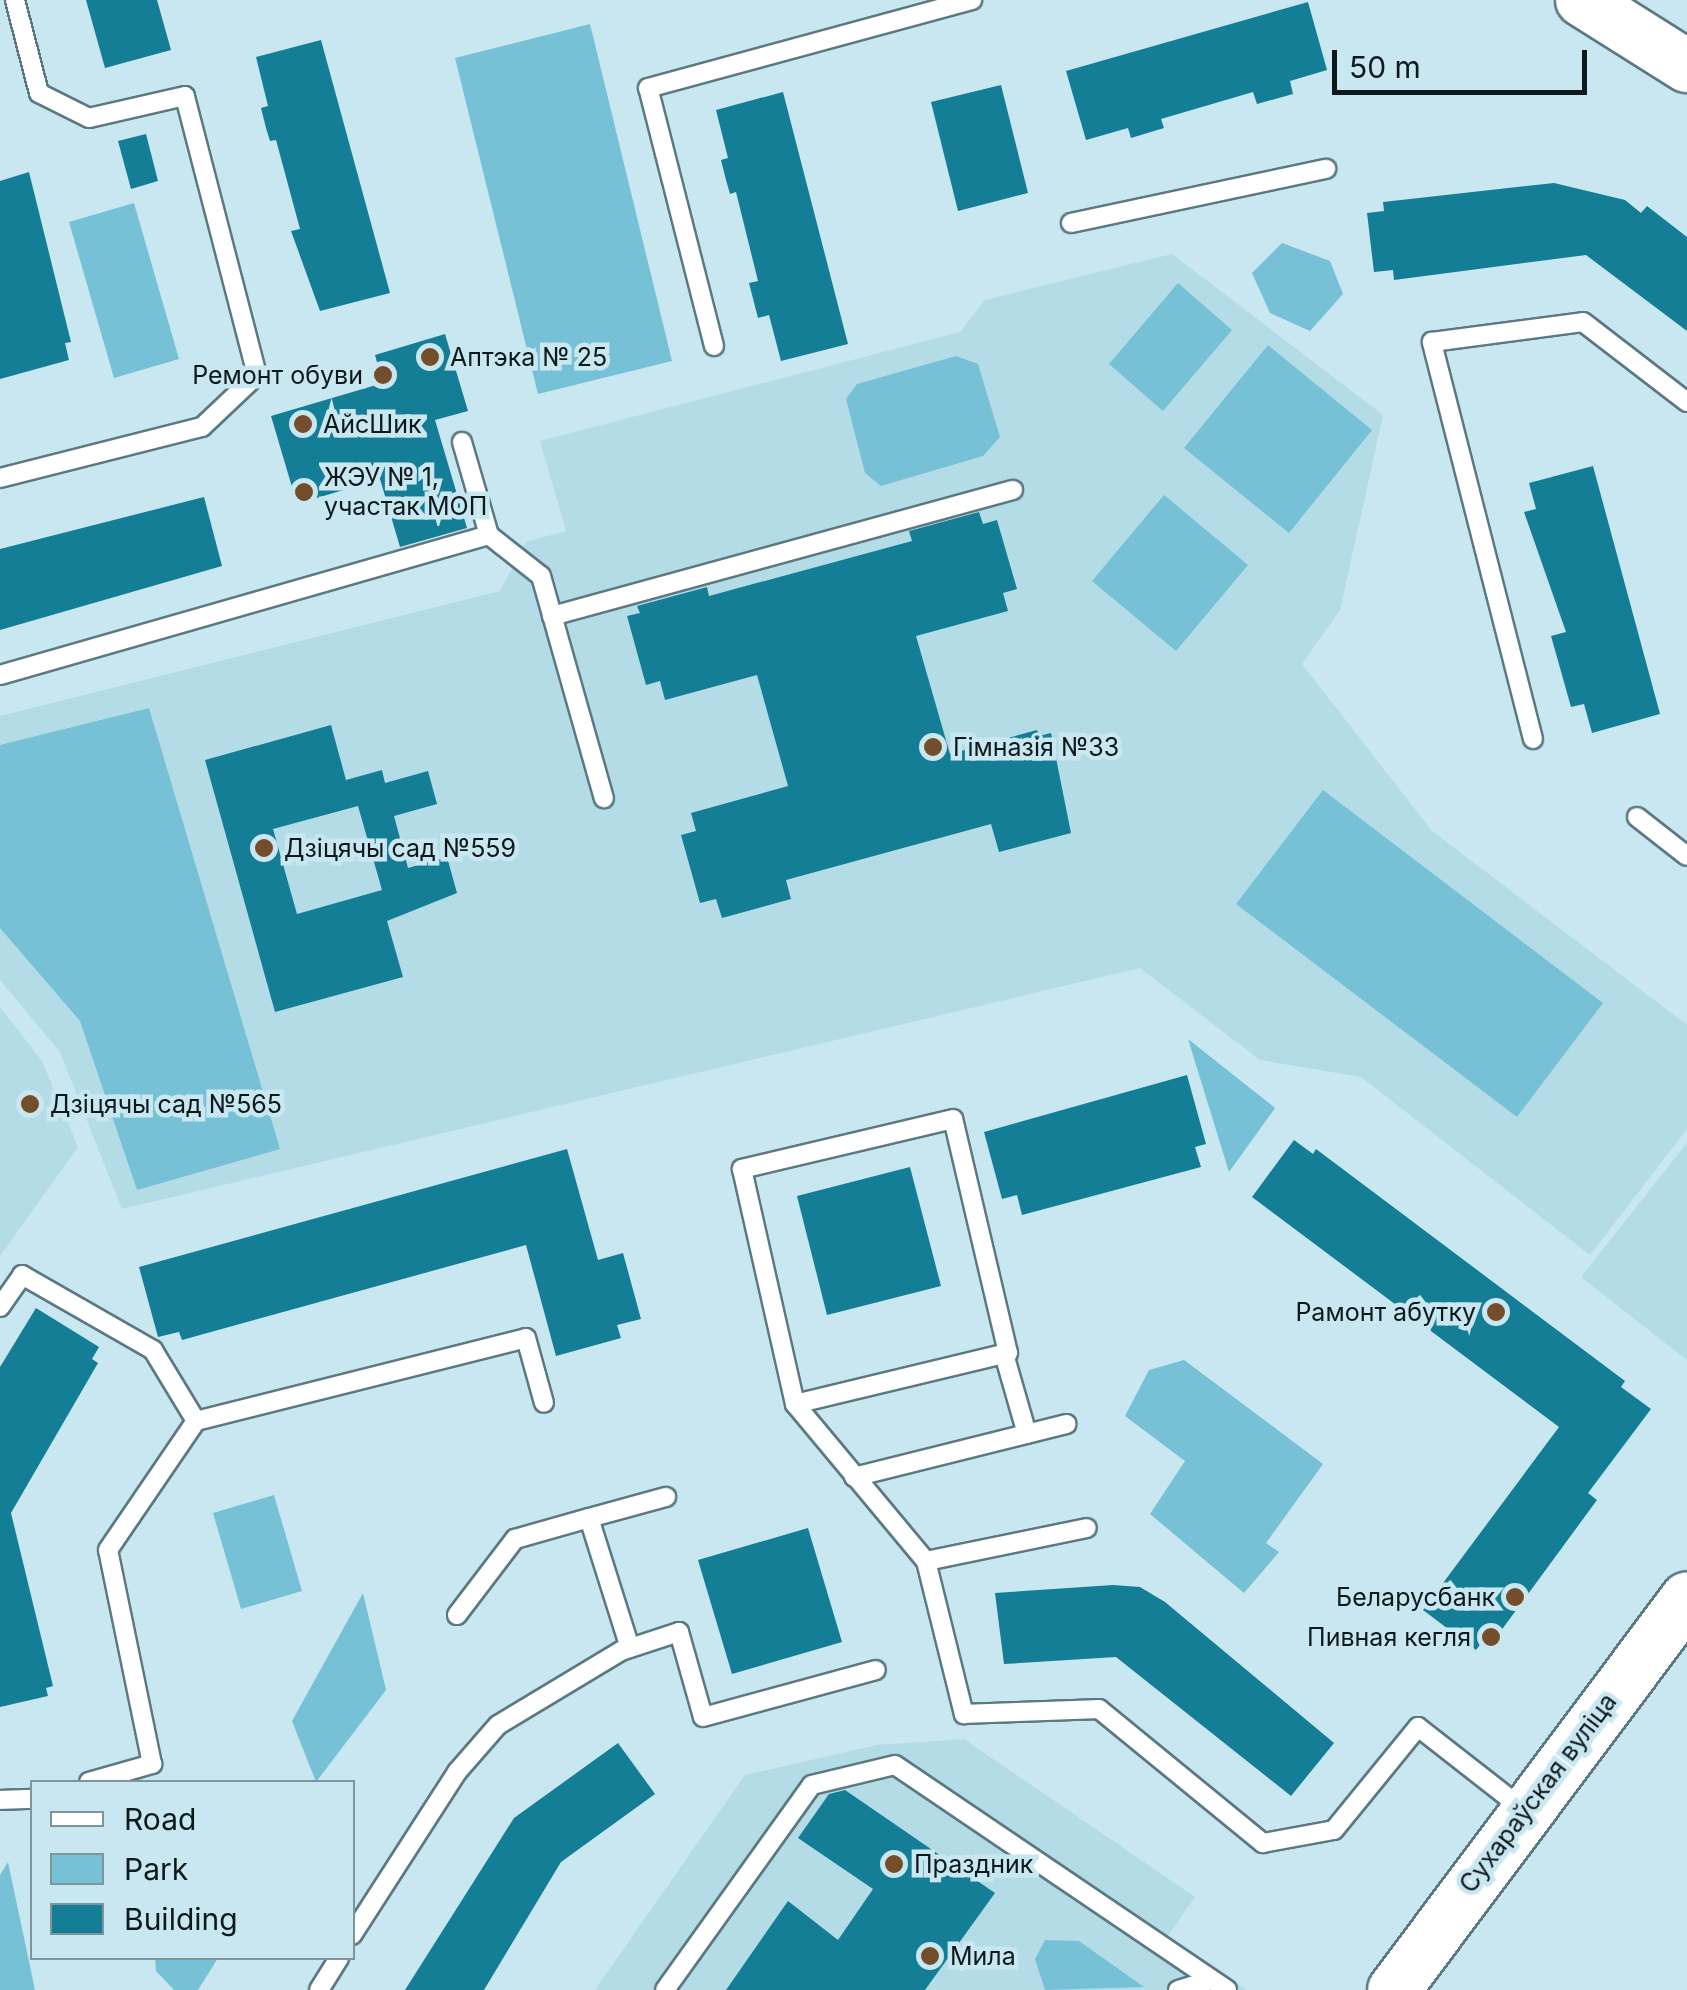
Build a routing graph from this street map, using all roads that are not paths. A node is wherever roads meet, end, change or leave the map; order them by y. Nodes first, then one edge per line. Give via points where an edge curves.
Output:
1 (14, 0) edge
2 (972, 0) edge
3 (1582, 0) edge
4 (1687, 66) edge
5 (1326, 169) dead end
6 (1071, 223) dead end
7 (714, 346) dead end
8 (1687, 402) edge
9 (462, 442) dead end
10 (0, 478) edge
11 (1013, 490) dead end
12 (489, 535) junction
13 (552, 616) junction
14 (0, 674) edge
15 (1533, 739) dead end
16 (604, 798) dead end
17 (1637, 817) dead end
18 (1687, 856) edge
19 (0, 1307) edge
20 (1004, 1354) junction
21 (544, 1403) dead end
22 (795, 1404) junction
23 (196, 1421) junction
24 (1067, 1424) dead end
25 (1028, 1434) junction
26 (854, 1477) junction
27 (666, 1496) dead end
28 (590, 1518) junction
29 (1087, 1528) dead end
30 (926, 1561) junction
31 (1687, 1599) edge
32 (457, 1615) dead end
33 (630, 1648) junction
34 (876, 1670) dead end
35 (96, 1780) edge
36 (30, 1799) edge
37 (0, 1800) edge
38 (1523, 1810) junction
39 (355, 1930) edge
40 (338, 1960) edge
41 (1219, 1985) edge
42 (1407, 1985) edge
43 (318, 1990) edge
44 (664, 1990) edge
45 (1178, 1990) edge

1 - 10 lane via 39,93 90,118 185,96 256,375 202,426
2 - 7 lane via 648,88
3 - 4 main road
5 - 6 lane
8 - 15 lane via 1582,322 1432,342
9 - 12 lane
11 - 13 lane
12 - 13 lane via 541,576
12 - 14 lane
13 - 16 lane
17 - 18 lane
19 - 23 lane via 22,1275 153,1350
20 - 22 lane
20 - 22 lane via 954,1119 742,1169
20 - 25 lane
21 - 23 lane via 526,1338
22 - 26 lane
23 - 35 lane via 108,1550 152,1764
24 - 25 lane
25 - 26 lane
26 - 30 lane
27 - 28 lane
28 - 32 lane via 515,1539
28 - 33 lane
29 - 30 lane
30 - 38 lane via 964,1714 1099,1710 1262,1842 1334,1830 1418,1727
31 - 38 main road, Сухараўская вуліца
33 - 34 lane via 679,1632 703,1717
33 - 39 lane via 498,1724 457,1772
36 - 37 lane
38 - 42 main road, Сухараўская вуліца
40 - 43 lane
41 - 44 lane via 895,1765 812,1785
41 - 45 lane

